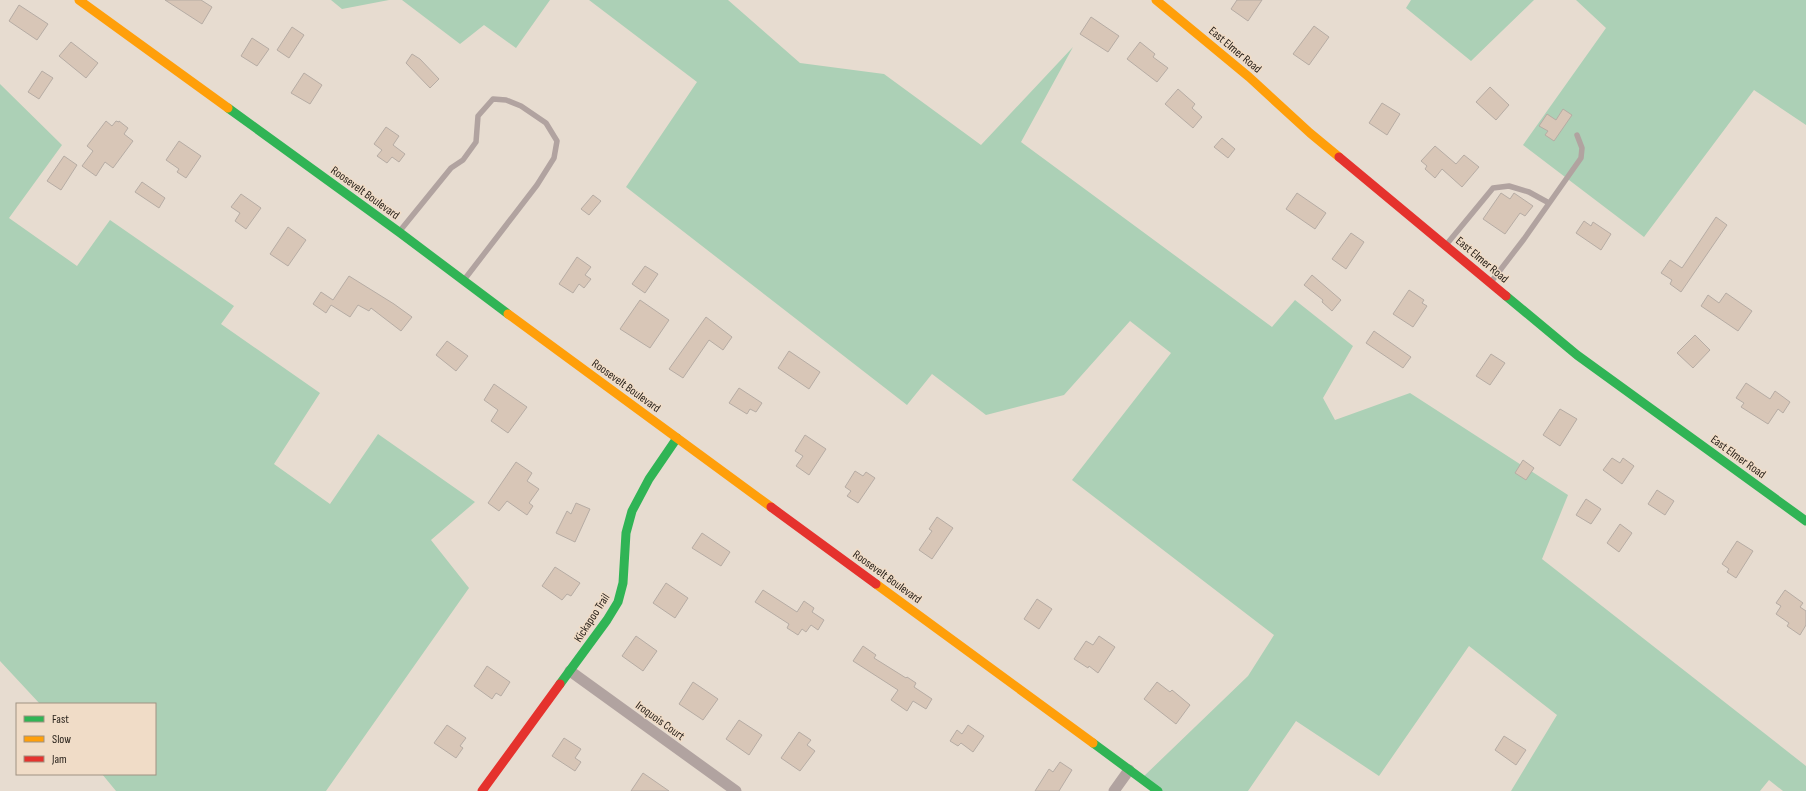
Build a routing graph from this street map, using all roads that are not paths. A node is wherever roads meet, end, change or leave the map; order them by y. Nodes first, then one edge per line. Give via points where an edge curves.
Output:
1 (79, 0) edge
2 (1156, 0) edge
3 (1577, 135) dead end
4 (1549, 203) junction
5 (399, 232) junction
6 (1446, 245) junction
7 (463, 281) junction
8 (1491, 282) junction
9 (677, 438) junction
10 (1806, 521) edge
11 (570, 671) junction
12 (1129, 770) junction
13 (482, 791) edge
14 (736, 791) edge
15 (1114, 791) edge
16 (1158, 791) edge

1 - 5 street, Roosevelt Boulevard
2 - 6 street, East Elmer Road via 1249,77 1310,133
3 - 4 lane via 1582,148 1581,158
4 - 6 lane via 1529,192 1509,186 1493,188
4 - 8 lane
5 - 7 street, Roosevelt Boulevard
5 - 7 lane via 451,168 463,160 476,142 478,116 493,99 506,100 521,106 546,123 557,141 554,158 537,185
6 - 8 street, East Elmer Road
7 - 9 street, Roosevelt Boulevard
8 - 10 street, East Elmer Road via 1577,355
9 - 11 street, Kickapoo Trail via 638,495 628,524 623,581 618,601
9 - 12 street, Roosevelt Boulevard
11 - 13 street, Kickapoo Trail
11 - 14 street, Iroquois Court
12 - 15 street
12 - 16 street, Roosevelt Boulevard

